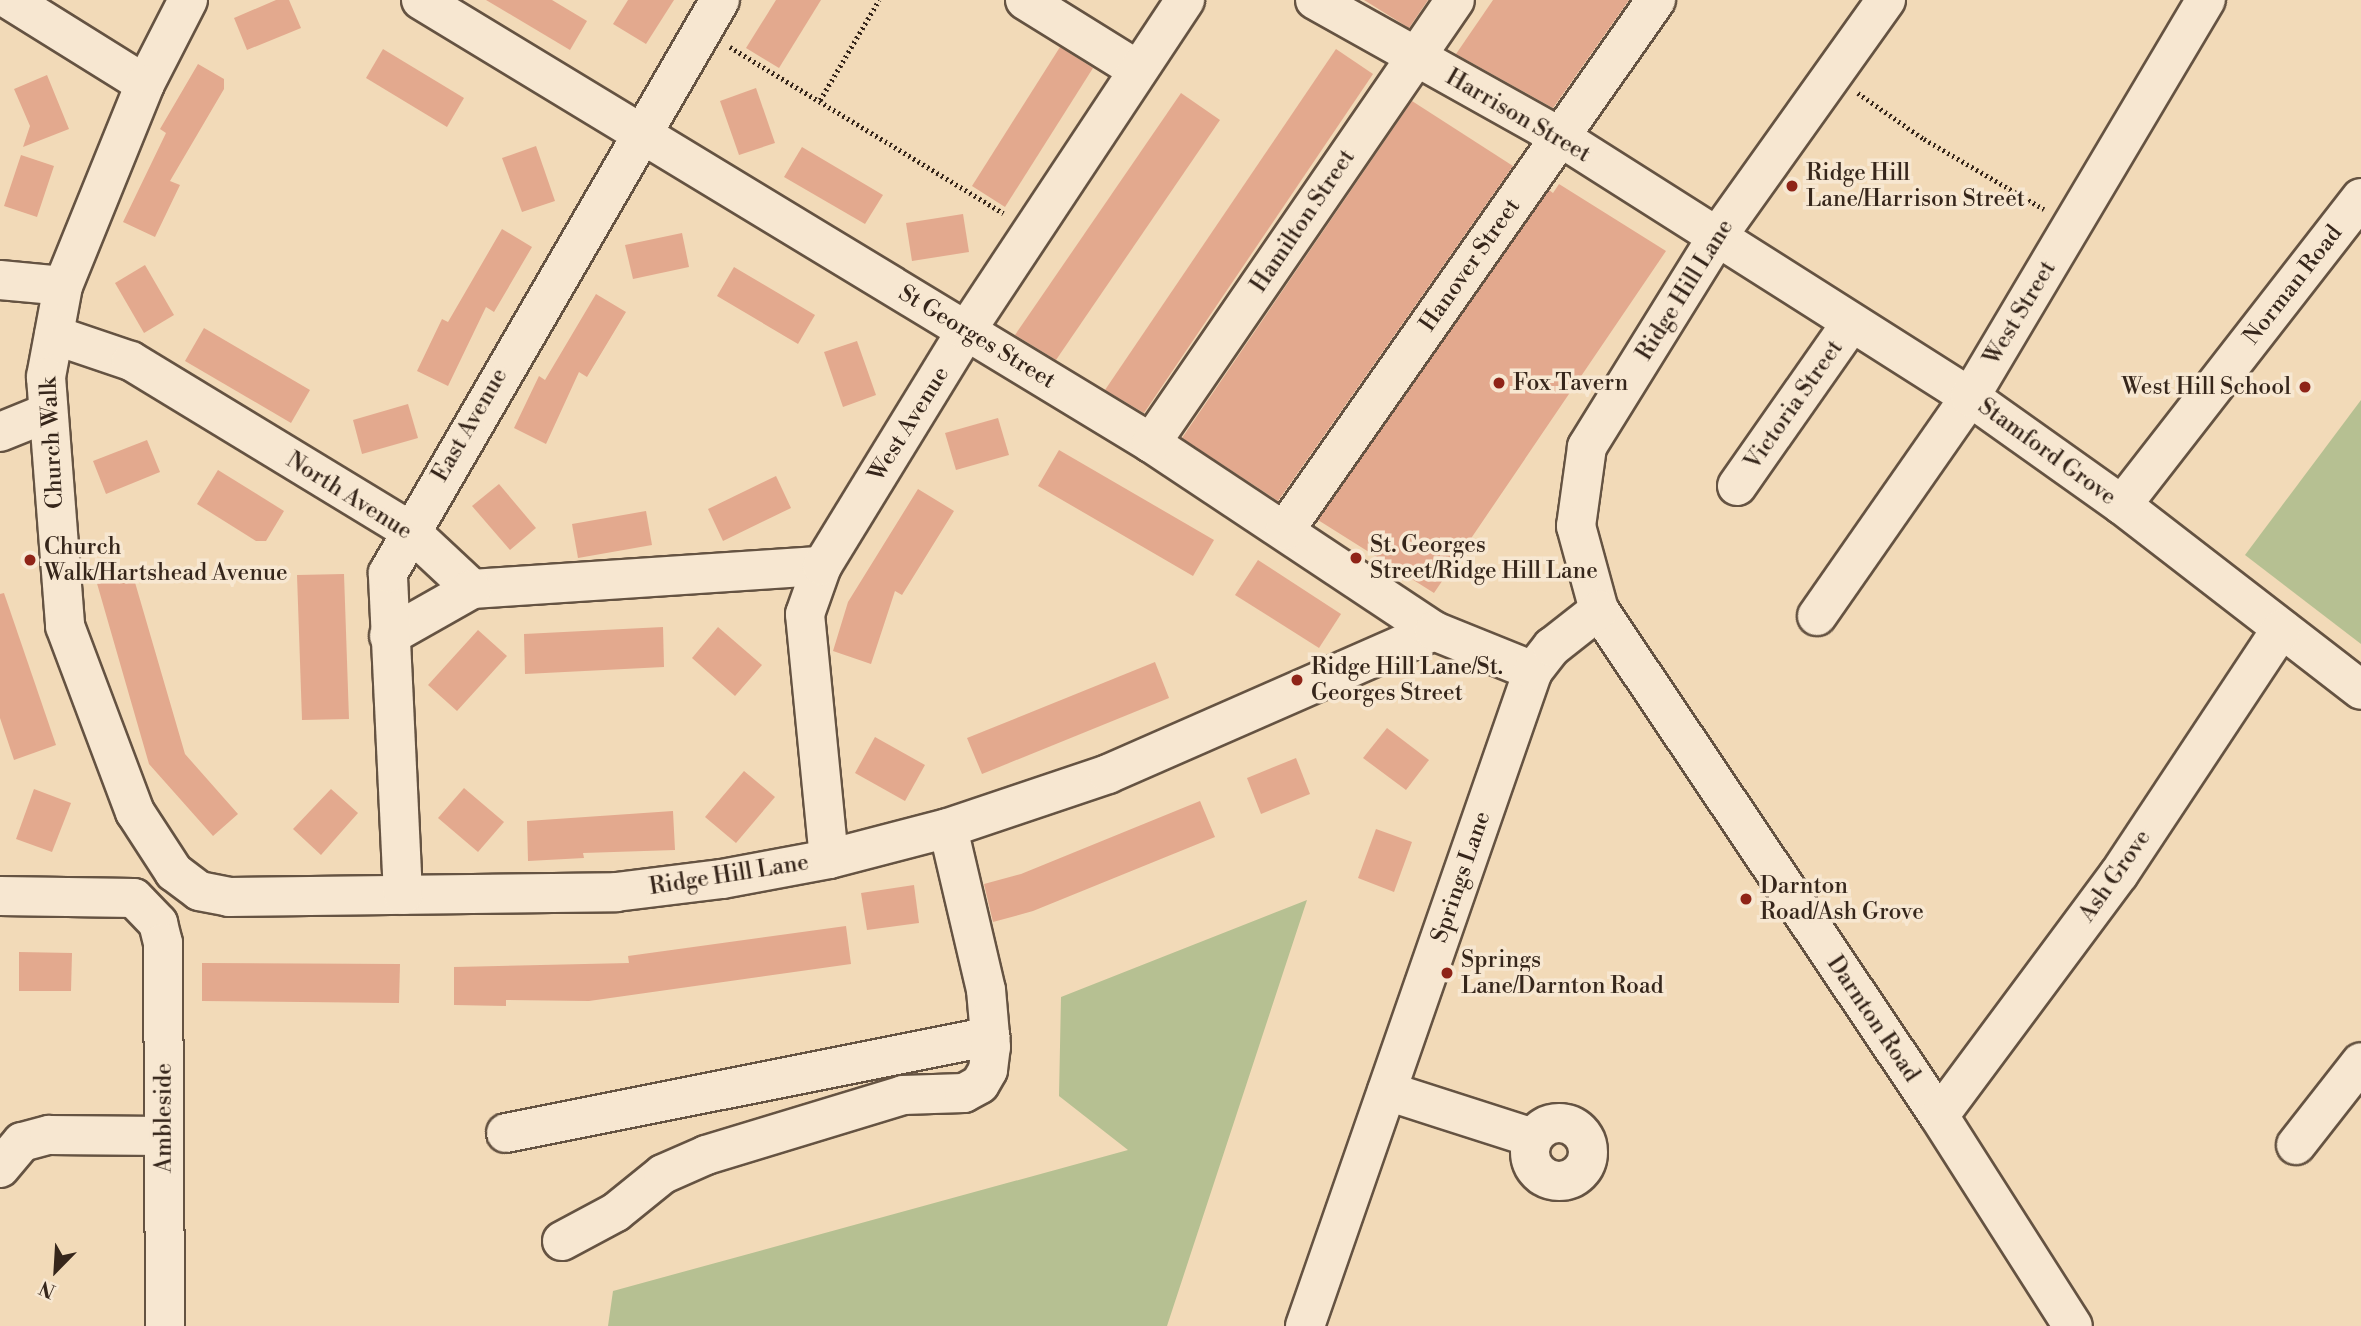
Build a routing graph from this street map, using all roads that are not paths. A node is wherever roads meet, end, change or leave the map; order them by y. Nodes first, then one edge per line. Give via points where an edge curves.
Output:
1 (10, 0) edge
2 (188, 0) edge
3 (421, 0) edge
4 (1025, 0) edge
5 (1185, 0) edge
6 (1455, 0) edge
7 (1656, 0) edge
8 (1886, 0) edge
9 (2206, 0) edge
10 (1335, 5) edge
11 (711, 15) edge
12 (1415, 58) junction
13 (1138, 70) junction
14 (145, 84) junction
15 (640, 133) junction
16 (1560, 137) junction
17 (2361, 198) edge
18 (1717, 237) junction
19 (0, 280) edge
20 (63, 286) junction
21 (1850, 323) junction
22 (966, 331) junction
23 (54, 335) junction
24 (1970, 397) junction
25 (47, 413) junction
26 (0, 432) edge
27 (1151, 443) junction
28 (1737, 486) dead end
29 (2122, 505) junction
30 (409, 530) junction
31 (1285, 530) junction
32 (822, 566) junction
33 (472, 589) junction
34 (1599, 610) junction
35 (1816, 616) dead end
36 (2281, 629) junction
37 (1434, 631) junction
38 (389, 636) junction
39 (1533, 671) junction
40 (2361, 690) edge
41 (948, 828) junction
42 (828, 859) junction
43 (187, 884) junction
44 (403, 895) junction
45 (0, 896) edge
46 (152, 912) junction
47 (990, 1036) junction
48 (2361, 1062) edge
49 (1387, 1091) junction
50 (1939, 1116) junction
51 (506, 1133) dead end
52 (164, 1136) junction
53 (1533, 1138) dead end
54 (2296, 1145) dead end
55 (0, 1168) edge
56 (562, 1241) dead end
57 (165, 1326) edge
58 (1305, 1326) edge
59 (2073, 1326) edge

1 - 14 street
2 - 14 street, Church Walk
3 - 15 street, St Georges Street
4 - 13 street
5 - 13 street, West Avenue
6 - 12 street, Hamilton Street
7 - 16 street, Hanover Street
8 - 18 street, Ridge Hill Lane
9 - 24 street, West Street
10 - 12 street, Harrison Street
11 - 15 street, East Avenue
12 - 16 street, Harrison Street
12 - 27 street, Hamilton Street
13 - 22 street, West Avenue
14 - 20 street, Church Walk
15 - 22 street, St Georges Street
15 - 30 street, East Avenue
16 - 18 street, Harrison Street
16 - 31 street, Hanover Street
17 - 29 street, Norman Road
18 - 21 street, Stamford Grove
18 - 34 street, Ridge Hill Lane via 1587,447 1576,526
19 - 20 street
20 - 23 street, Church Walk
21 - 24 street, Stamford Grove
21 - 28 street, Victoria Street
22 - 27 street, St Georges Street
22 - 32 street, West Avenue
23 - 25 street, Church Walk via 46,377
23 - 30 street, North Avenue via 131,361
24 - 29 street, Stamford Grove
24 - 35 street, West Street
25 - 26 street
25 - 43 street, Church Walk via 65,626 135,812 160,855
27 - 31 street, St Georges Street
29 - 36 street, Stamford Grove
30 - 33 street, North Avenue
30 - 38 street, East Avenue via 388,573
31 - 37 street, St Georges Street
32 - 33 street
32 - 42 street, West Avenue via 805,614
33 - 38 street
34 - 39 street, Springs Lane via 1552,647
34 - 50 street, Darnton Road
36 - 40 street, Stamford Grove
36 - 50 street, Ash Grove via 2119,874
37 - 39 street, St Georges Street
37 - 41 street, Ridge Hill Lane via 1108,774
38 - 44 street, East Avenue
39 - 49 street, Springs Lane
41 - 42 street, Ridge Hill Lane
41 - 47 street via 986,990
42 - 44 street, Ridge Hill Lane via 616,892
43 - 44 street, Ridge Hill Lane via 222,896
43 - 46 street
45 - 46 street via 116,895 134,898
46 - 52 street, Ambleside via 163,943
47 - 51 street
47 - 56 street via 988,1070 980,1084 964,1093 903,1095 706,1155 663,1174 616,1212
48 - 54 street
49 - 53 street
49 - 58 street, Springs Lane
50 - 59 street, Darnton Road
52 - 55 street via 49,1135 22,1142
52 - 57 street, Ambleside

